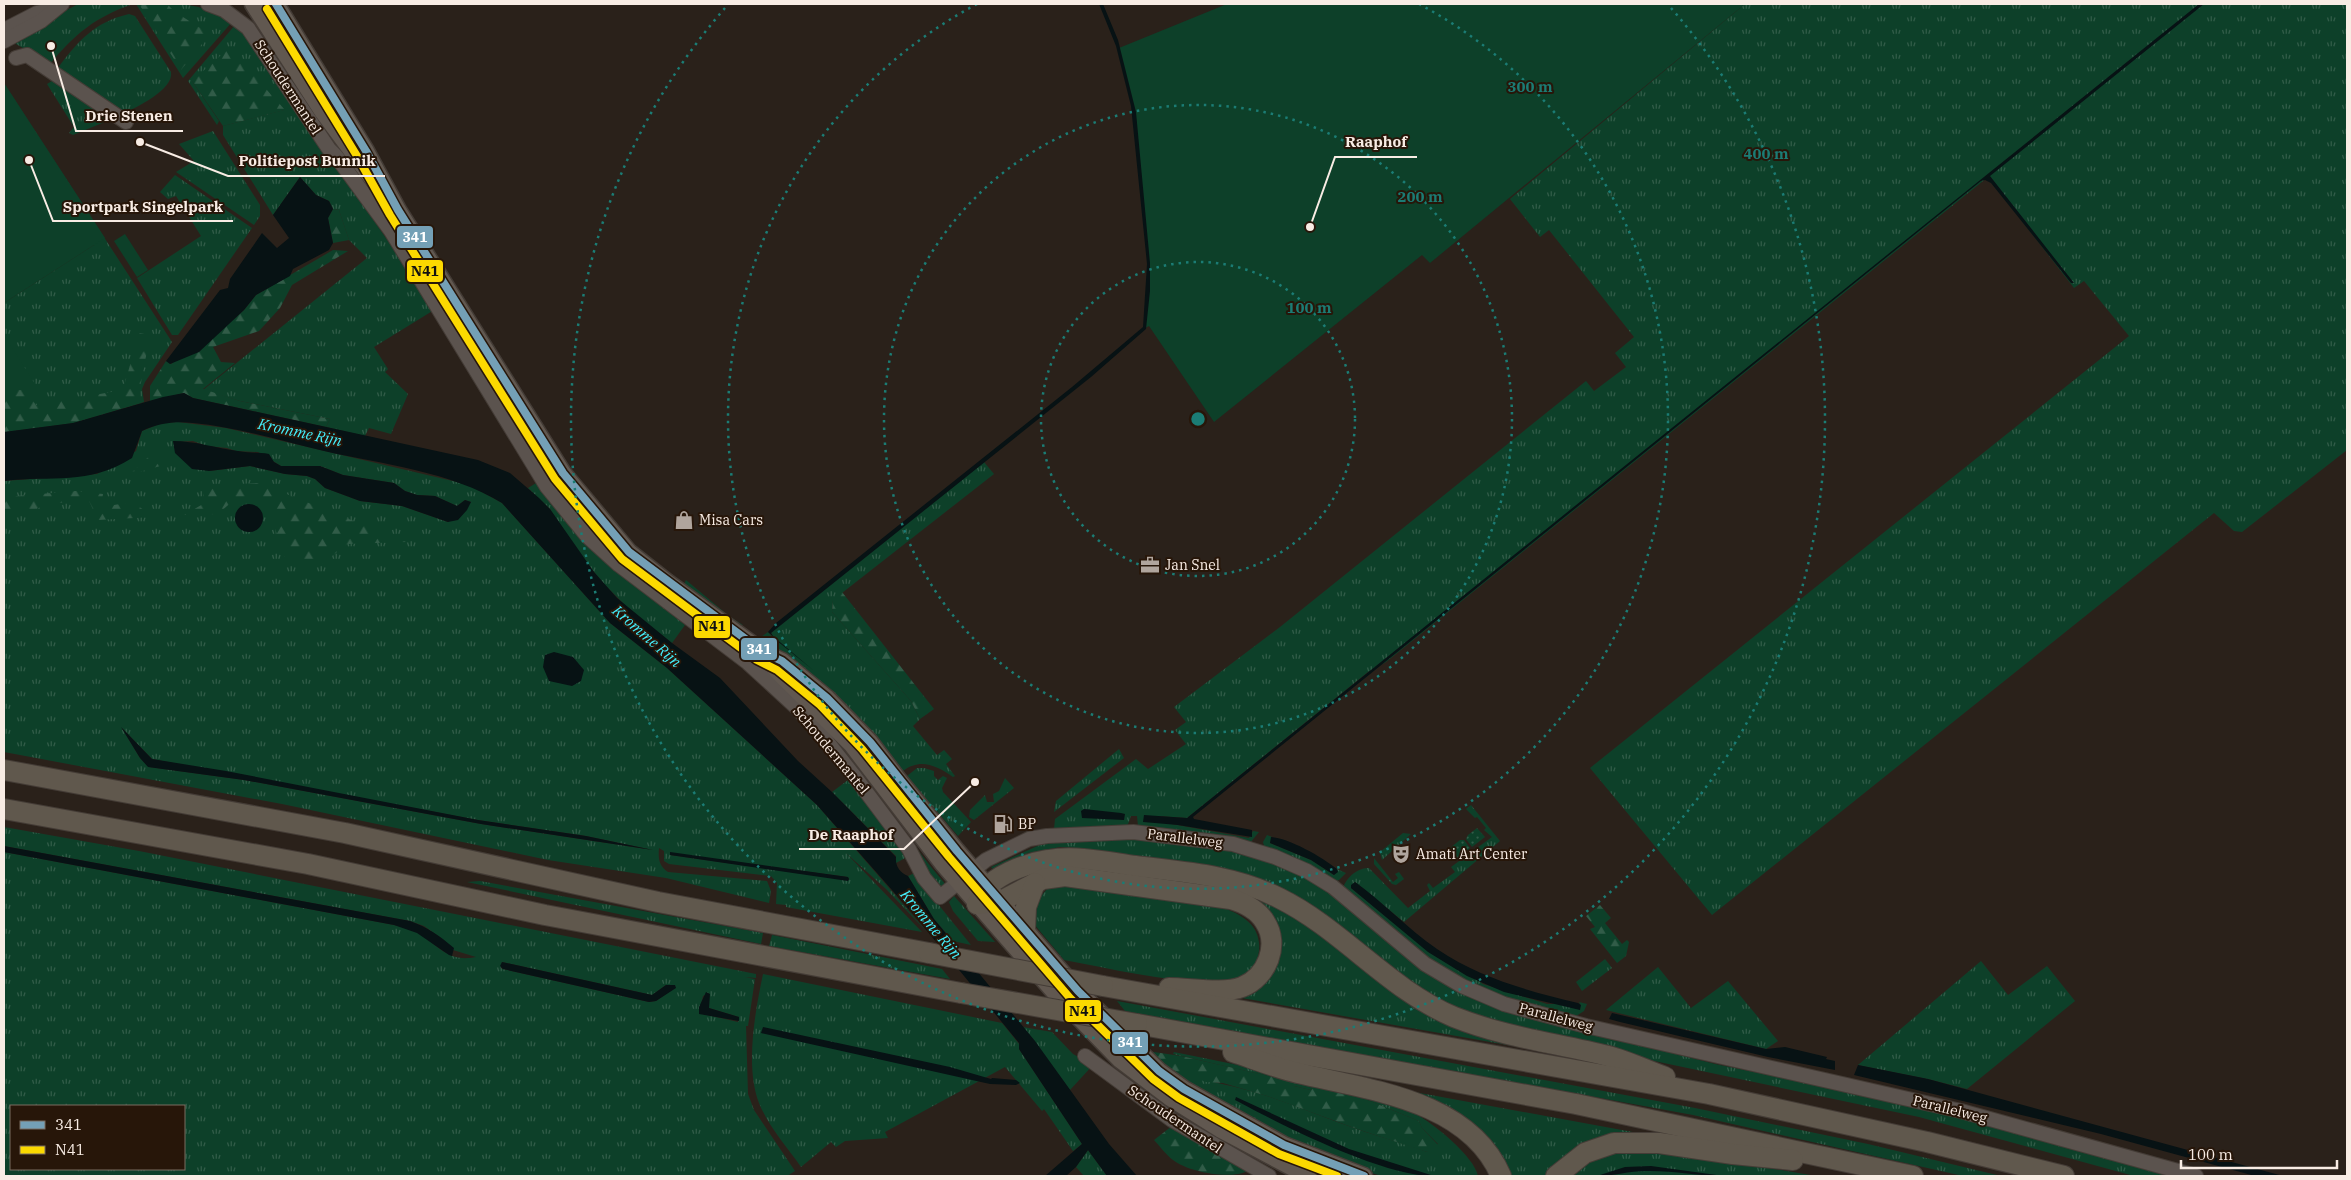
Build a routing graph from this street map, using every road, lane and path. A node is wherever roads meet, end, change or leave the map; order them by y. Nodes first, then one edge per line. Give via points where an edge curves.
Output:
1 (208, 4) edge
2 (253, 4) edge
3 (276, 4) edge
4 (58, 6) edge
5 (5, 34) edge
6 (16, 58) dead end
7 (126, 122) dead end
8 (398, 210) junction
9 (635, 567) junction
10 (763, 652) junction
11 (4, 770) edge
12 (4, 809) edge
13 (974, 869) junction
14 (959, 882) junction
15 (1035, 883) junction
16 (988, 886) junction
17 (1001, 901) junction
18 (977, 904) junction
19 (1025, 930) junction
20 (1103, 986) junction
21 (1164, 1029) junction
22 (1085, 1056) dead end
23 (1709, 1094) junction
24 (1483, 1146) junction
25 (1888, 1170) junction
26 (1561, 1174) edge
27 (1359, 1175) edge
28 (1269, 1176) edge
29 (1308, 1176) edge
30 (1485, 1176) edge
31 (1501, 1176) edge
32 (1913, 1176) edge
33 (2064, 1176) edge
34 (2196, 1176) edge

1 - 9 street, Schoudermantel via 236,19 255,37 329,149 391,231 547,487 586,536
2 - 8 main road, Schoudermantel via 327,118
3 - 8 main road, Schoudermantel via 366,150
4 - 5 street via 37,13
6 - 7 street via 27,54
8 - 9 main road, Schoudermantel via 563,473
9 - 10 main road, Schoudermantel
9 - 14 street, Schoudermantel via 748,663 822,735 909,849 924,878 940,897
10 - 13 main road, Schoudermantel via 782,661 812,686 870,742
10 - 14 main road, Schoudermantel via 777,671 852,744 918,834
11 - 20 highway, bridge via 345,833 543,878 770,924
12 - 21 highway, bridge via 308,864 545,915 763,957
13 - 14 street, Parallelweg
13 - 16 main road, Schoudermantel
13 - 34 street, Parallelweg via 1029,840 1071,833 1133,832 1247,848 1307,871 1334,887 1425,964 1462,986 1504,1004 1586,1026 1961,1111
14 - 18 main road, Schoudermantel
15 - 17 highway
15 - 19 highway via 1026,907
15 - 20 highway via 1065,876 1216,896 1241,902 1259,914 1270,932 1270,956 1265,967 1259,976 1242,987 1228,990
16 - 17 main road, Schoudermantel
16 - 18 highway
16 - 23 highway via 1006,874 1032,864 1063,858 1213,876 1252,886 1299,909 1408,991 1452,1016 1498,1032 1610,1056
17 - 18 highway
17 - 19 main road, Schoudermantel
18 - 29 main road, Schoudermantel via 1055,993 1120,1060 1170,1098 1221,1130
19 - 27 main road, Schoudermantel via 1078,991 1139,1052 1184,1089 1284,1145
20 - 23 highway
21 - 24 highway via 1295,1072 1413,1102 1458,1125
21 - 25 highway via 1576,1104
22 - 28 street, Schoudermantel via 1172,1120
23 - 33 highway
24 - 30 highway
24 - 31 highway
25 - 26 highway via 1641,1142 1599,1146 1585,1153
25 - 32 highway

